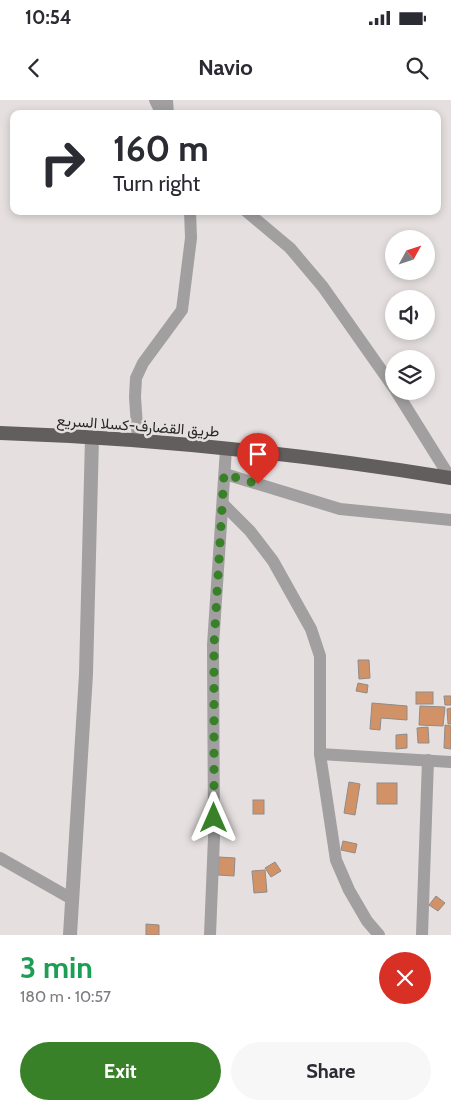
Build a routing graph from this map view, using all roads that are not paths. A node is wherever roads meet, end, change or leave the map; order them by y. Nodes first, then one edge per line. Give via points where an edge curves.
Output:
1 (190, 215) edge
2 (251, 215) edge
3 (385, 375) edge
4 (402, 400) edge
5 (0, 433) edge
6 (92, 438) junction
7 (138, 441) junction
8 (226, 449) junction
9 (224, 474) junction
10 (451, 478) edge
11 (223, 504) junction
12 (451, 520) edge
13 (320, 754) junction
14 (428, 760) junction
15 (451, 762) edge
16 (0, 858) edge
17 (72, 899) junction
18 (70, 935) edge
19 (210, 935) edge
20 (379, 935) edge
21 (422, 935) edge

1 - 7 street via 191,238 182,310 142,363 136,378
2 - 3 street via 290,248 323,287
4 - 10 street
5 - 6 highway, طريق القضارف-كسلا السريع
6 - 7 highway, طريق القضارف-كسلا السريع
6 - 17 street via 86,674
7 - 8 highway, طريق القضارف-كسلا السريع
8 - 9 street
8 - 10 highway, طريق القضارف-كسلا السريع via 393,467
9 - 11 street
9 - 12 street via 340,509
11 - 13 street via 273,561 311,629 320,656
11 - 19 street via 214,645 214,837
13 - 14 street
13 - 20 street via 336,860 353,898
14 - 15 street
14 - 21 street
16 - 17 street
17 - 18 street

